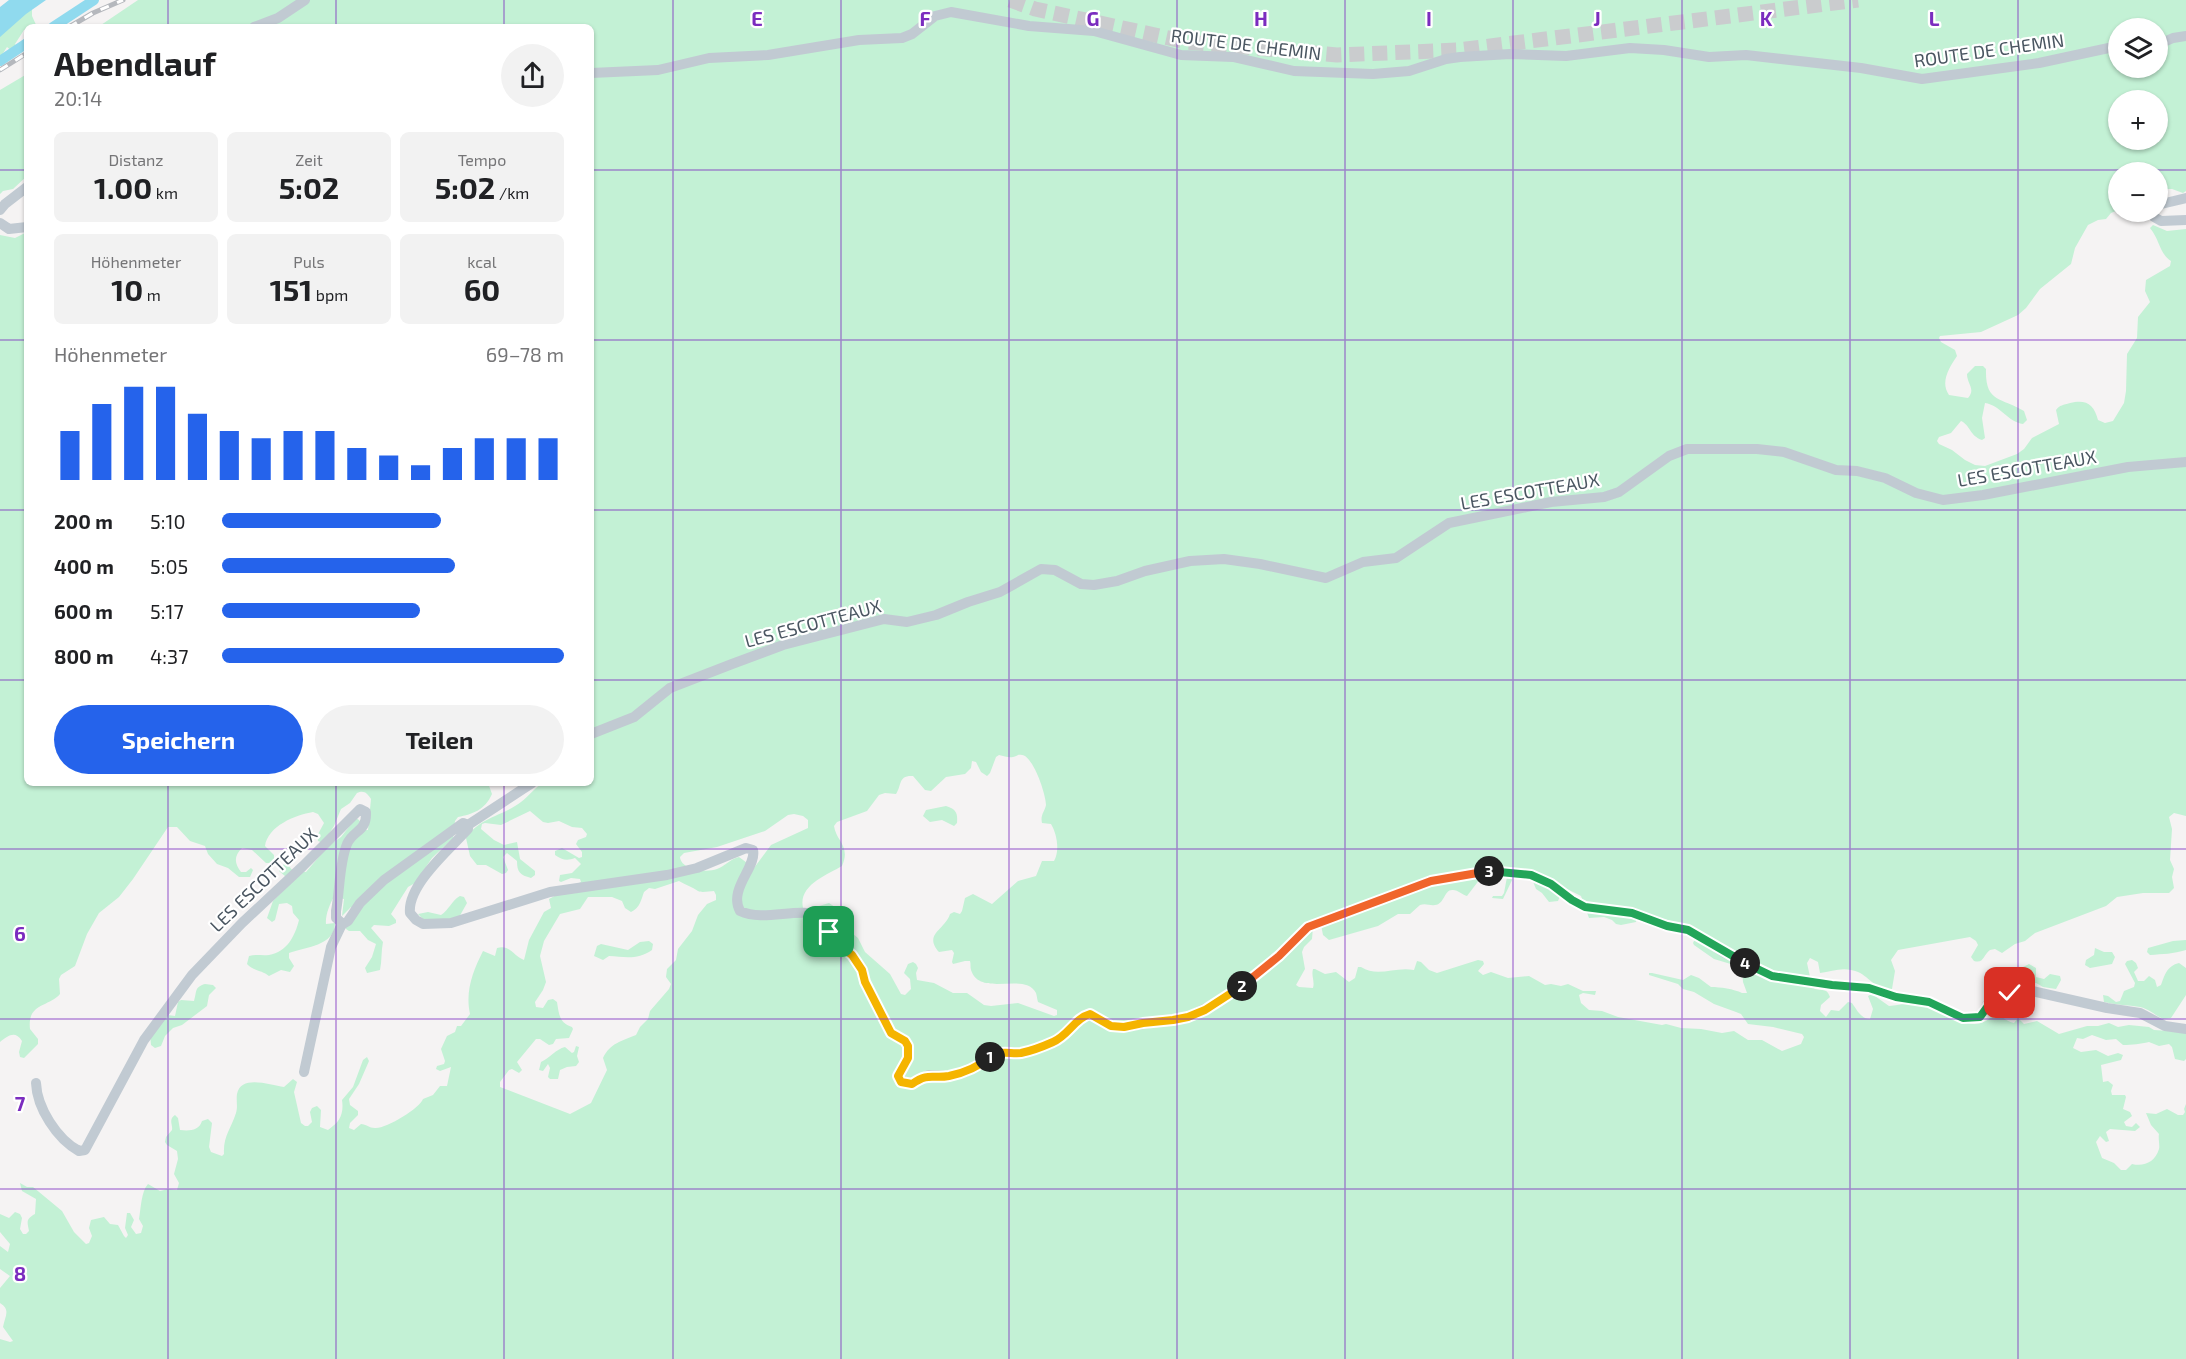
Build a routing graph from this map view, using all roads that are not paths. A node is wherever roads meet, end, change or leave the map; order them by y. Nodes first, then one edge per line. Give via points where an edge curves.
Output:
1 (305, 0) edge
2 (262, 24) edge
3 (2186, 36) edge
4 (2168, 40) edge
5 (2108, 48) edge
6 (594, 73) edge
7 (24, 189) edge
8 (2186, 198) edge
9 (2168, 202) edge
10 (0, 210) edge
11 (2186, 220) edge
12 (2168, 221) edge
13 (0, 223) edge
14 (24, 227) edge
15 (2186, 462) edge
16 (594, 733) edge
17 (527, 786) edge
18 (468, 825) junction
19 (342, 924) junction
20 (2186, 1029) edge
21 (304, 1072) dead end
22 (36, 1083) dead end

1 - 2 street
3 - 4 street
5 - 6 street, ROUTE DE CHEMIN via 2039,63 1927,79 1746,55 1709,57 1630,48 1566,56 1460,57 1409,71 1373,74 1294,71 1233,57 1173,54 1094,31 1029,26 951,12 935,16 905,38 859,40 768,55 716,57 658,70
7 - 10 street
8 - 9 street
11 - 12 street
13 - 14 street via 9,229
15 - 16 street, LES ESCOTTEAUX via 2128,467 1943,500 1885,478 1836,470 1784,452 1687,449 1669,456 1619,492 1455,521 1396,558 1363,562 1326,578 1224,559 1190,561 1094,585 1081,584 1055,570 1041,569 1000,592 936,615 911,621 884,619 783,645 670,688 634,717
17 - 18 street
18 - 19 street via 461,824 388,877
18 - 20 street via 414,893 410,910 418,922 452,923 550,892 667,875 697,868 746,848 753,850 736,900 740,911 772,916 811,912 823,917 833,940 852,955 862,970 891,1033 908,1046 908,1058 898,1076 906,1084 929,1075 965,1072 998,1052 1021,1053 1049,1044 1090,1014 1111,1026 1124,1027 1188,1017 1243,985 1308,927 1431,881 1489,871 1531,875 1585,907 1632,913 1688,930 1772,976 1923,1000 1968,1019 1980,1017 1990,1003 2004,996 2036,991 2060,999 2135,1011 2165,1026
19 - 21 street via 331,947
19 - 22 street, LES ESCOTTEAUX via 336,914 345,855 350,840 365,822 366,812 360,809 192,975 147,1034 85,1150 79,1151 69,1144 44,1113

